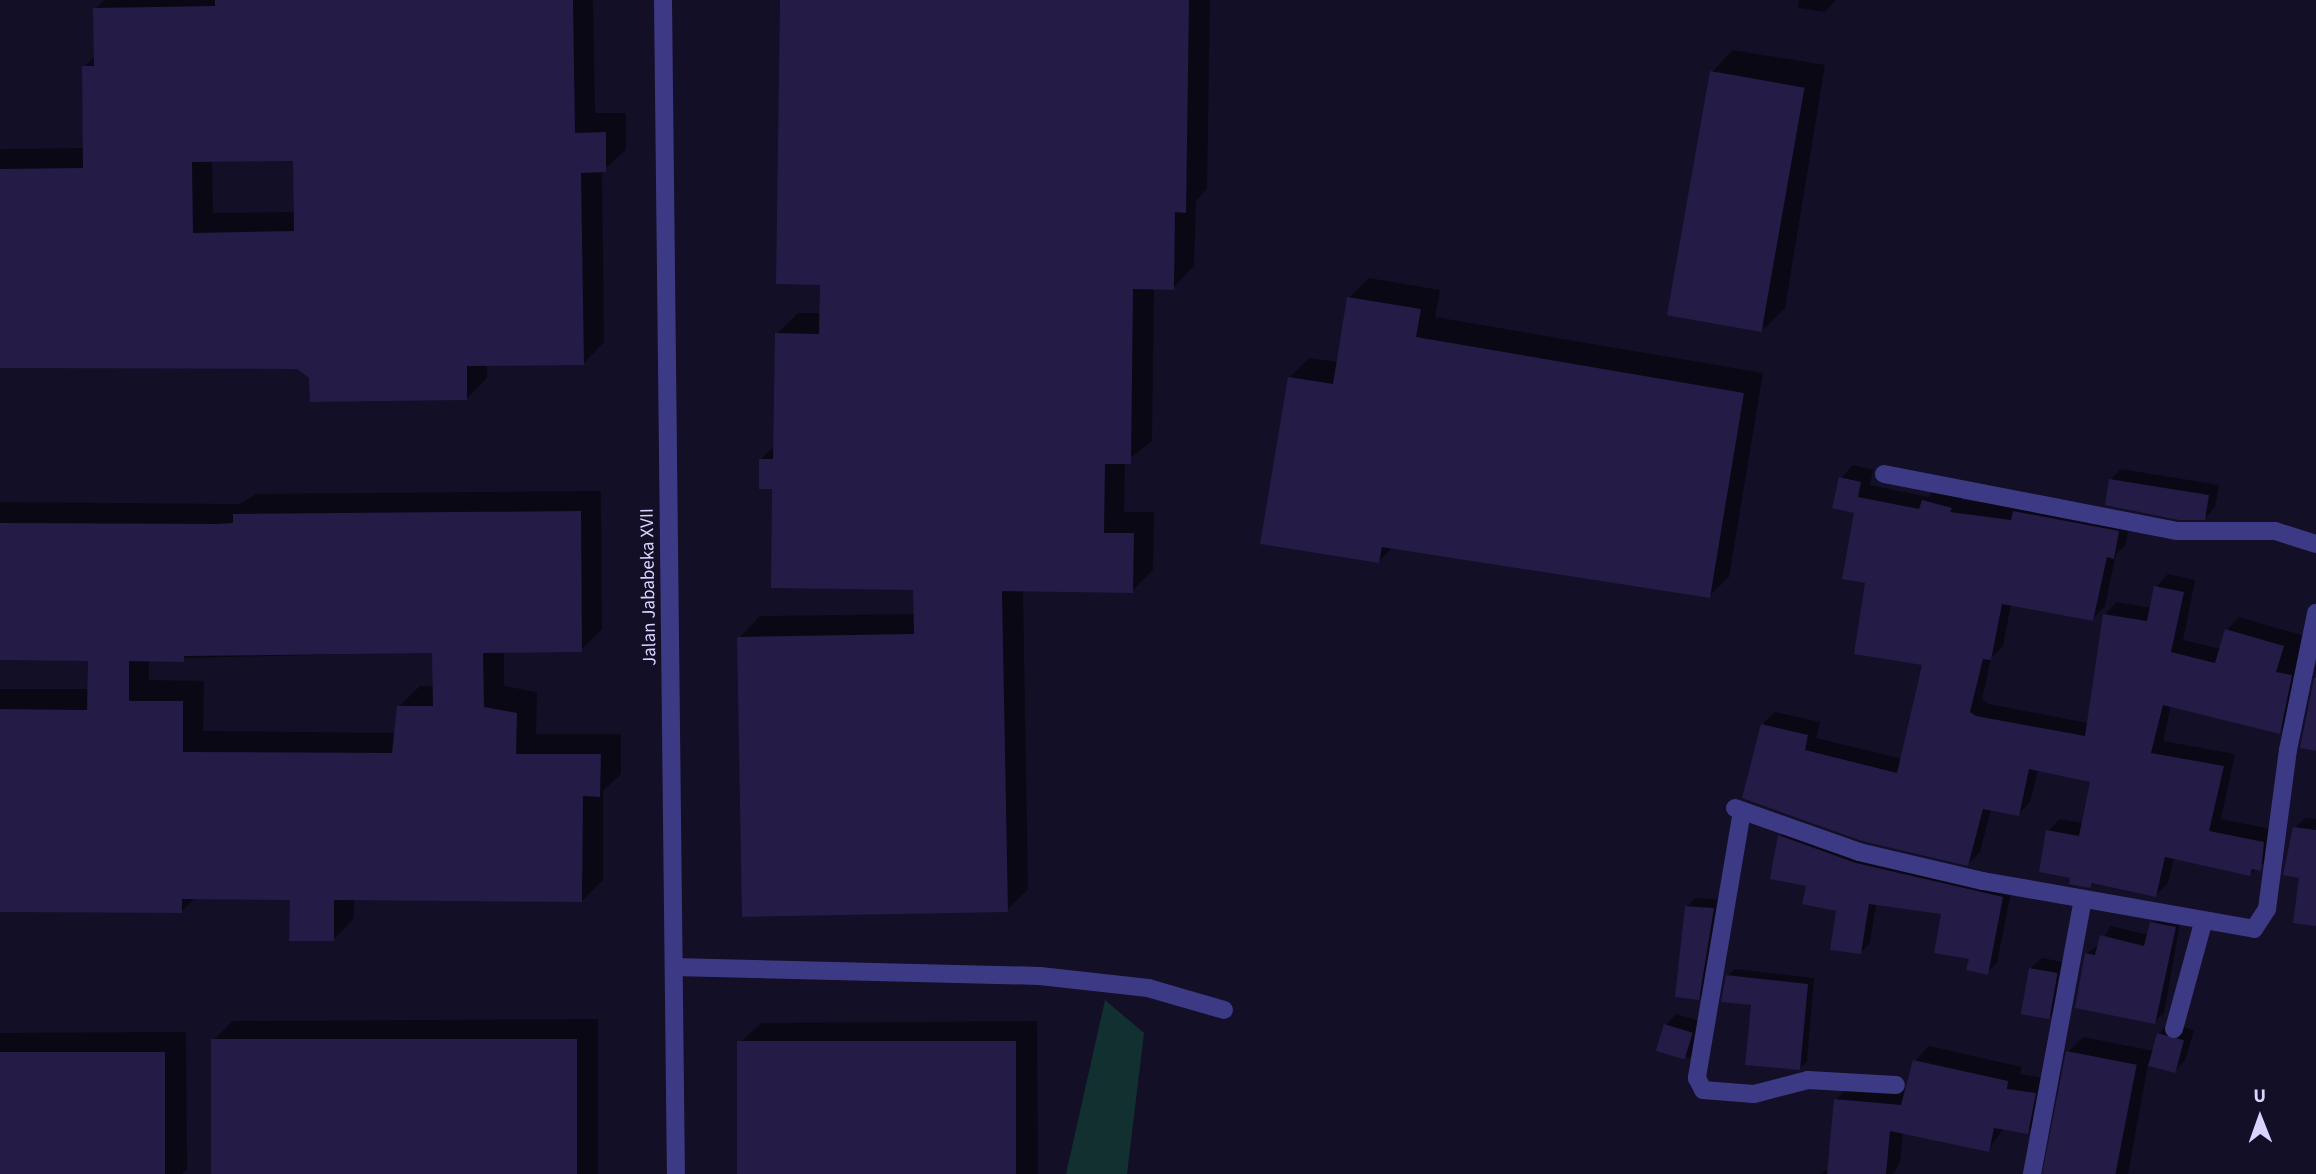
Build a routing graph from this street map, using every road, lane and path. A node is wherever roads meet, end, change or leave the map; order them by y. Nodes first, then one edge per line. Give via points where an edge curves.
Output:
1 (663, 0) edge
2 (1884, 474) dead end
3 (2316, 544) edge
4 (2316, 613) edge
5 (2083, 900) junction
6 (2203, 923) junction
7 (674, 967) junction
8 (1224, 1010) dead end
9 (2174, 1029) dead end
10 (1896, 1085) dead end
11 (676, 1174) edge
12 (2032, 1174) edge

1 - 7 street, Jalan Jababeka XVII
2 - 3 street via 2178,531 2275,531
4 - 6 street via 2288,750 2264,920 2254,929
5 - 6 street
5 - 10 street via 1859,852 1738,810 1697,1078 1703,1090 1754,1094 1808,1080
5 - 12 street
6 - 9 street
7 - 8 street via 1040,976 1148,988
7 - 11 street, Jalan Jababeka XVII

